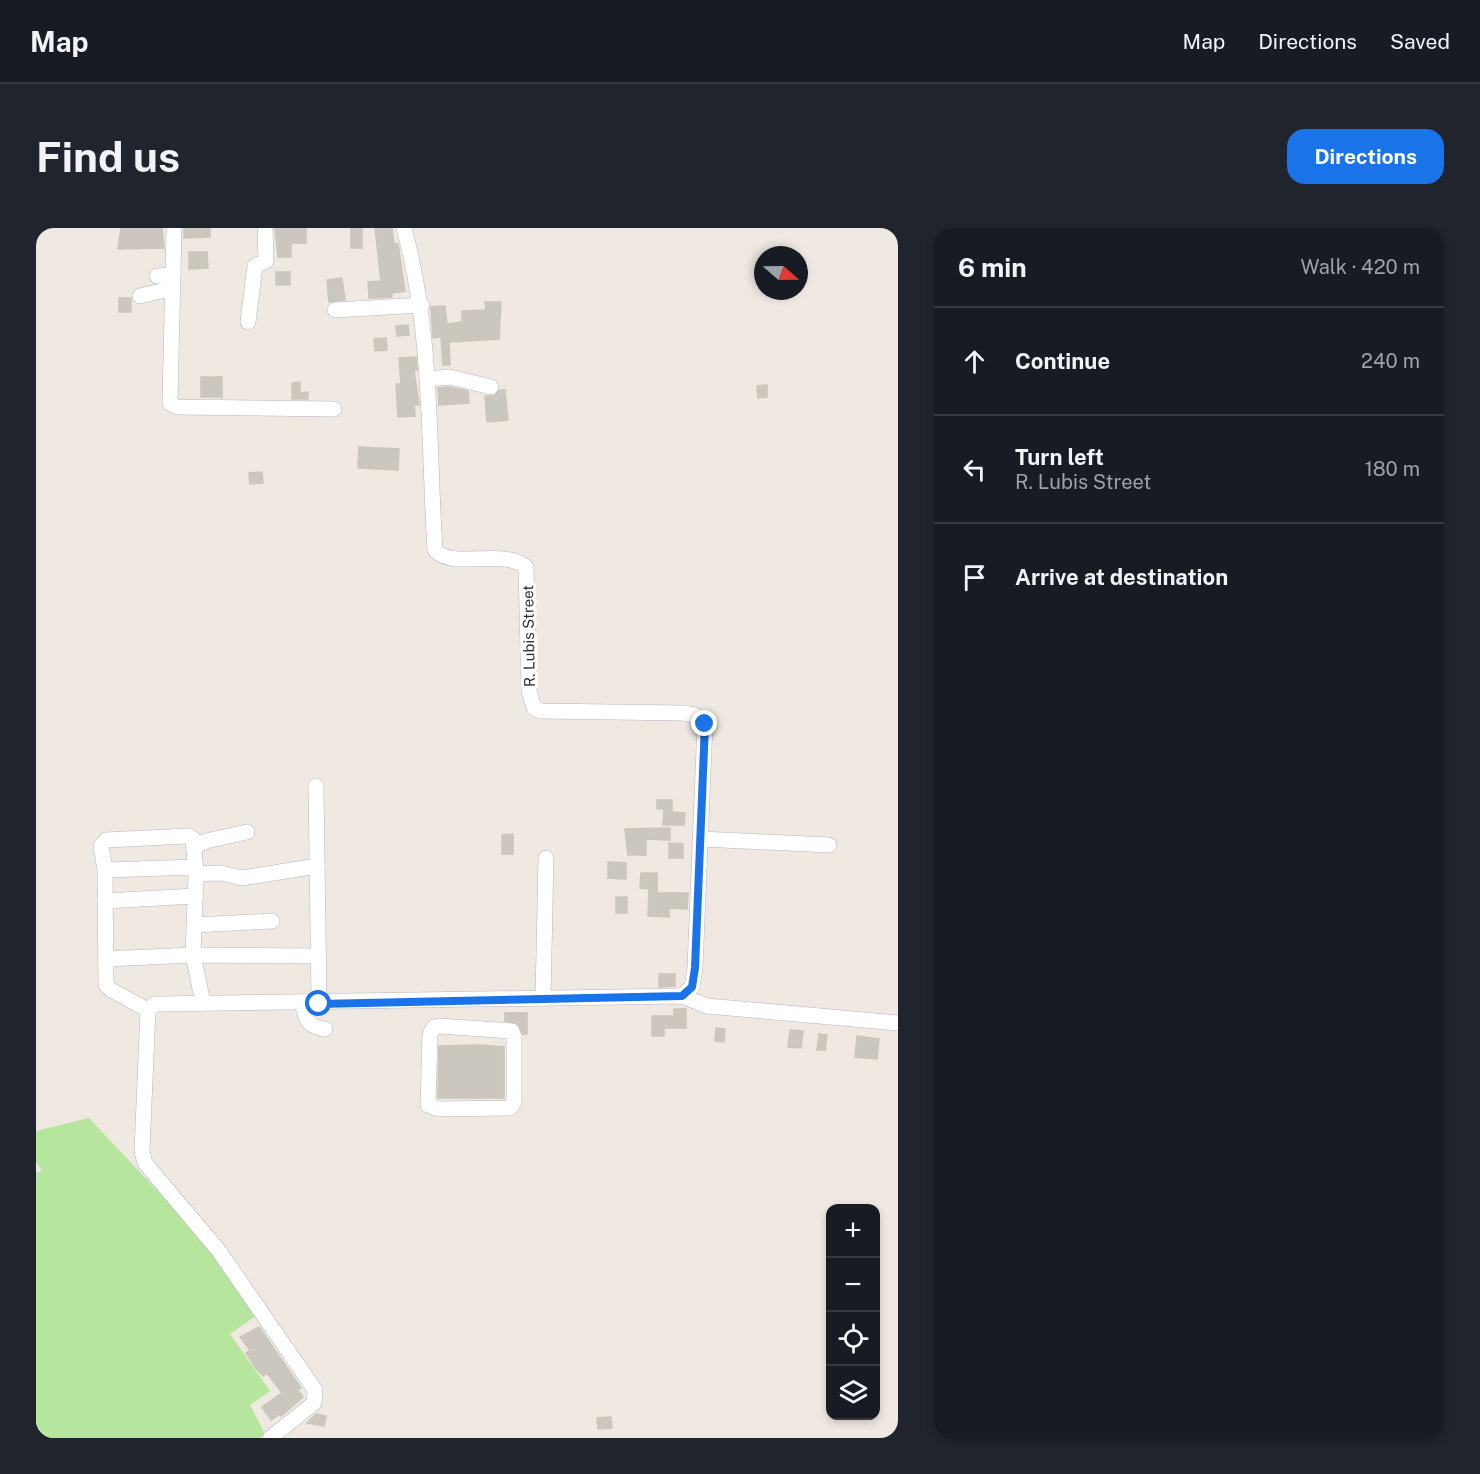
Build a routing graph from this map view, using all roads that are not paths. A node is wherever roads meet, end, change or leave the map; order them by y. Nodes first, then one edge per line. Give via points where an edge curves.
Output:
1 (174, 228) edge
2 (266, 228) edge
3 (404, 228) edge
4 (157, 276) dead end
5 (173, 281) junction
6 (140, 296) dead end
7 (422, 305) junction
8 (335, 310) dead end
9 (248, 322) dead end
10 (428, 378) junction
11 (491, 387) dead end
12 (334, 409) dead end
13 (316, 786) dead end
14 (247, 832) dead end
15 (701, 839) junction
16 (829, 845) dead end
17 (195, 847) junction
18 (546, 858) dead end
19 (317, 866) junction
20 (105, 870) junction
21 (196, 870) junction
22 (195, 896) junction
23 (105, 901) junction
24 (272, 921) dead end
25 (195, 925) junction
26 (192, 955) junction
27 (318, 956) junction
28 (105, 959) junction
29 (682, 996) junction
30 (491, 999) junction
31 (543, 999) junction
32 (203, 1002) junction
33 (302, 1003) junction
34 (319, 1004) junction
35 (148, 1010) junction
36 (898, 1023) edge
37 (488, 1027) junction
38 (324, 1029) dead end
39 (270, 1438) edge

1 - 5 street
2 - 9 street via 266,261 255,266
3 - 7 street, R. Lubis Street
4 - 5 street
5 - 6 street
5 - 12 street via 171,404
7 - 8 street
7 - 10 street, R. Lubis Street
10 - 11 street via 450,377
10 - 15 street, R. Lubis Street via 435,550 450,557 508,559 526,567 529,691 534,708 683,713 702,720 706,729
13 - 19 street
14 - 17 street via 215,838
15 - 16 street
15 - 29 street, R. Lubis Street via 695,968 692,987
17 - 20 street via 188,836 106,840 101,846
17 - 21 street
18 - 31 street
19 - 21 street via 242,878
19 - 27 street
20 - 21 street
20 - 23 street
21 - 22 street
22 - 23 street
22 - 25 street
23 - 28 street
24 - 25 street
25 - 26 street
26 - 27 street
26 - 28 street
26 - 32 street
27 - 34 street
28 - 35 street via 108,988
29 - 31 street
29 - 36 street via 707,1006
30 - 31 street
30 - 34 street
30 - 37 street
32 - 33 street
32 - 35 street via 161,1004
33 - 34 street
33 - 38 street via 310,1025
35 - 39 street via 142,1151 145,1164 219,1251 315,1390 314,1404
37 - 37 street via 431,1029 429,1106 498,1110 514,1104 512,1031

